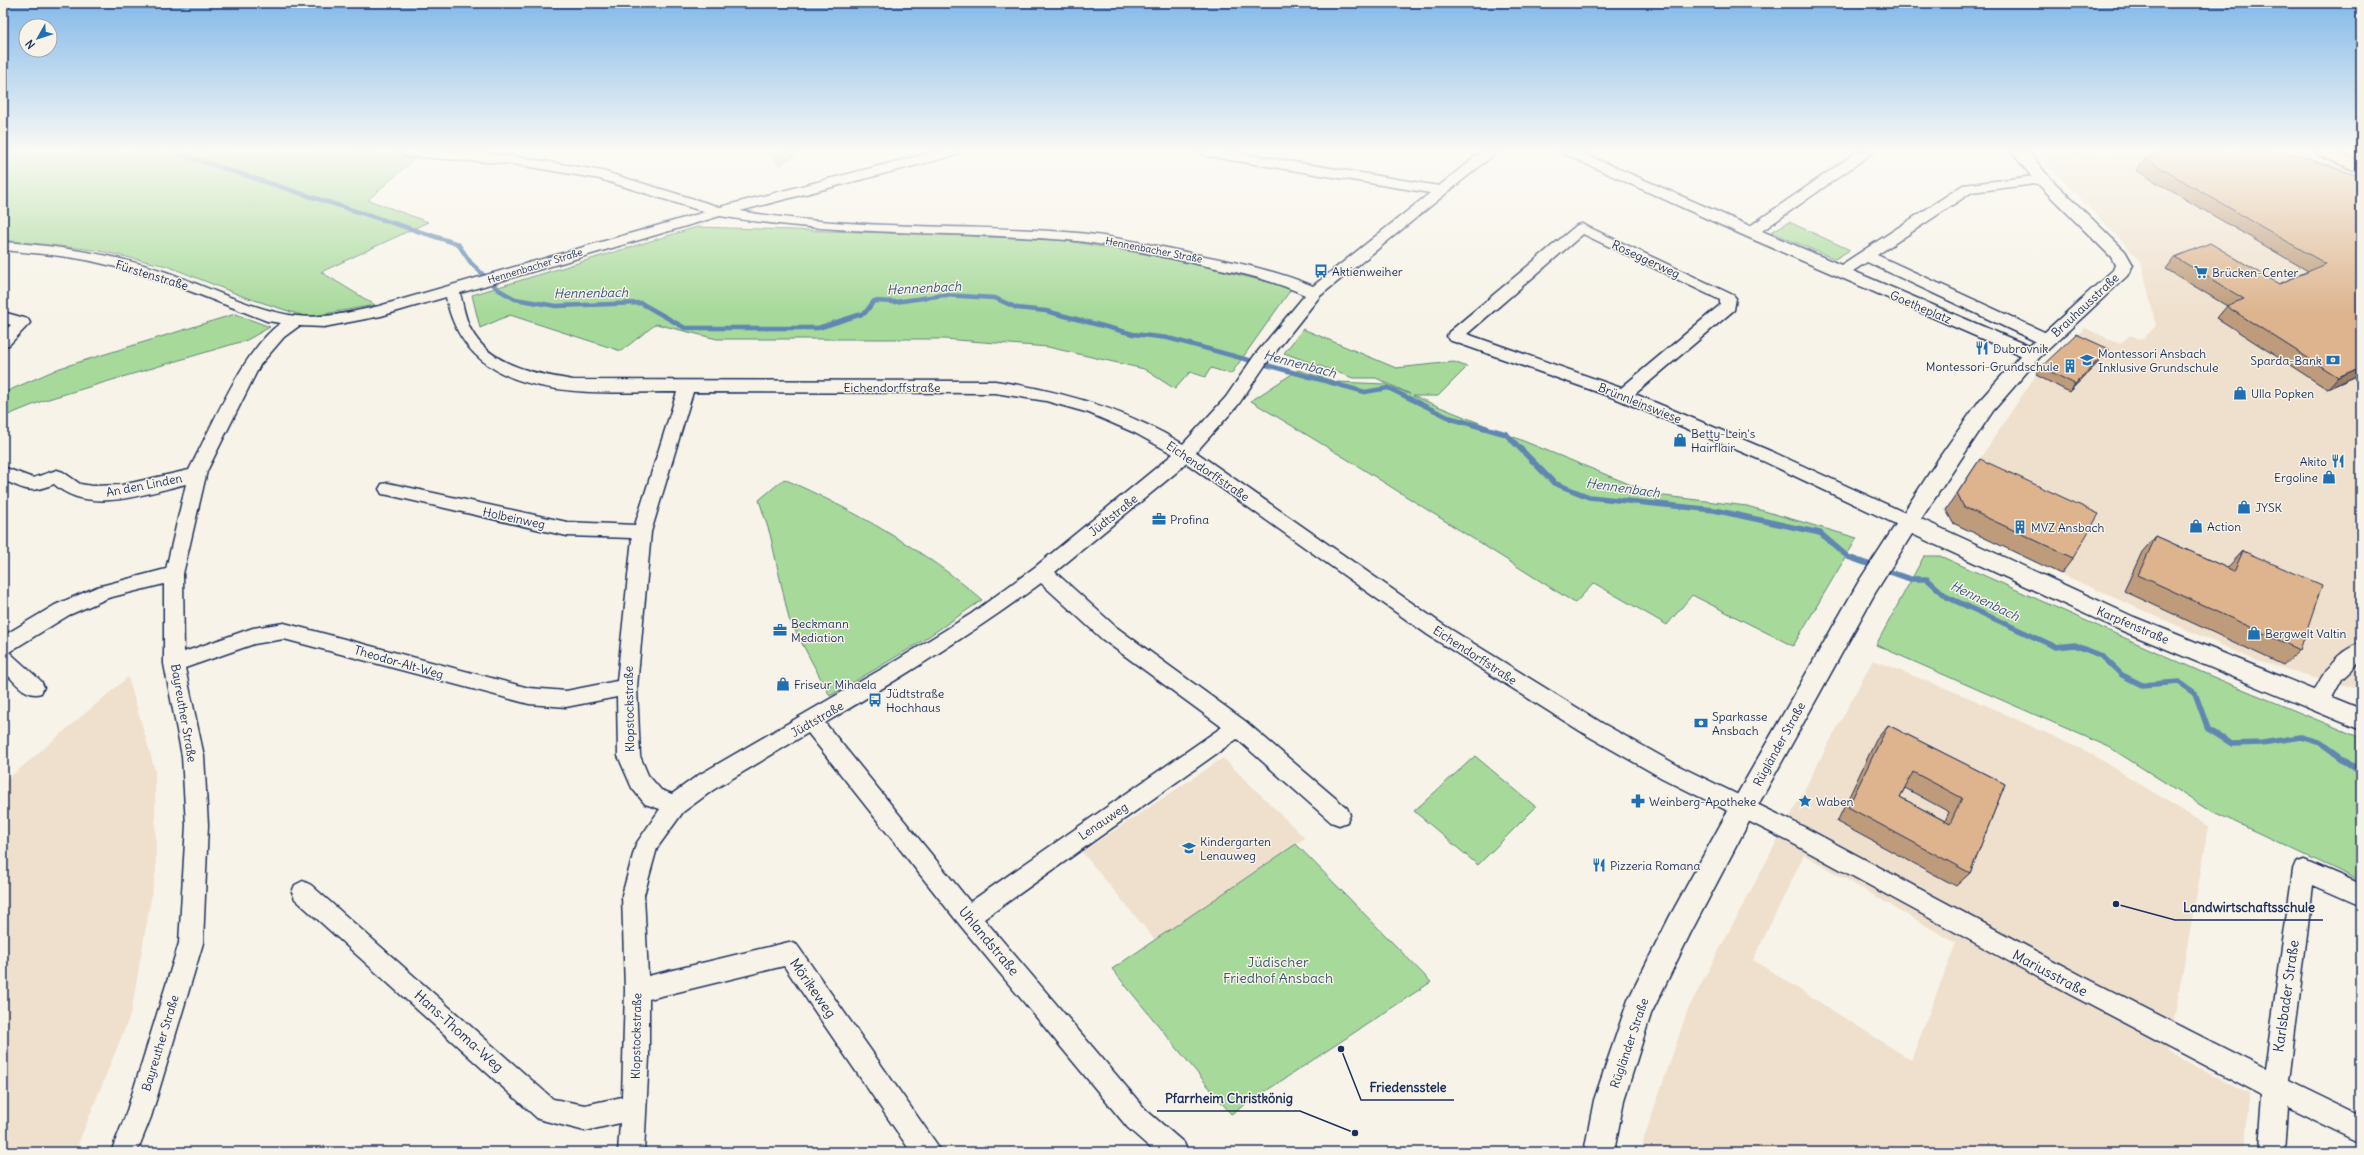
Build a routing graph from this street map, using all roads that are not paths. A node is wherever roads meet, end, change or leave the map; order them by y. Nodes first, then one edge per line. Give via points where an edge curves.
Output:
1 (701, 206) edge
2 (744, 206) edge
3 (771, 206) edge
4 (1422, 206) edge
5 (1689, 206) edge
6 (1789, 206) edge
7 (1940, 206) edge
8 (2069, 206) edge
9 (720, 212) junction
10 (772, 221) junction
11 (1750, 233) junction
12 (3, 246) edge
13 (1865, 254) junction
14 (1841, 272) junction
15 (452, 291) junction
16 (1314, 293) junction
17 (3, 317) edge
18 (296, 321) junction
19 (1455, 336) joint
20 (2047, 340) junction
21 (3, 342) edge
22 (2032, 354) junction
23 (687, 385) junction
24 (1623, 395) junction
25 (1185, 453) junction
26 (3, 473) edge
27 (198, 475) junction
28 (388, 489) dead end
29 (1908, 522) junction
30 (642, 532) junction
31 (1042, 572) junction
32 (174, 574) junction
33 (3, 646) edge
34 (2361, 651) edge
35 (3, 658) edge
36 (174, 664) junction
37 (34, 687) dead end
38 (627, 687) junction
39 (2319, 703) junction
40 (2361, 720) edge
41 (812, 722) junction
42 (1238, 727) junction
43 (675, 805) junction
44 (1743, 808) junction
45 (1339, 815) dead end
46 (303, 892) dead end
47 (2361, 895) edge
48 (968, 917) junction
49 (637, 990) junction
50 (2274, 1089) junction
51 (635, 1107) junction
52 (2361, 1130) edge
53 (124, 1152) edge
54 (631, 1152) edge
55 (927, 1152) edge
56 (1175, 1152) edge
57 (1599, 1152) edge
58 (2271, 1152) edge

1 - 9 street
2 - 9 street
3 - 10 street
4 - 16 street, Jüdtstraße
5 - 11 street, Goetheplatz
6 - 11 street
7 - 13 street
8 - 20 main road, Brauhausstraße via 2119,255 2124,266 2121,272
9 - 10 street, Hennenbacher Straße
9 - 15 street, Hennenbacher Straße
10 - 16 street, Hennenbacher Straße via 825,226 1053,235 1111,241 1248,270 1288,281
11 - 14 street, Goetheplatz
12 - 18 street, Fürstenstraße via 93,257 159,275 273,317
13 - 14 street
13 - 20 street, Goetheplatz
14 - 22 street, Goetheplatz
15 - 18 street, Hennenbacher Straße via 381,311 324,322
15 - 23 street, Eichendorffstraße via 463,331 474,345 498,365 530,379 573,386
16 - 25 street, Jüdtstraße via 1256,365 1232,401
17 - 21 street via 22,323
18 - 27 street, Bayreuther Straße via 278,333 253,363
19 - 24 street, Brünnleinswiese
19 - 24 street, Roseggerweg via 1582,228 1728,298 1728,307
20 - 22 main road, Brauhausstraße
22 - 29 main road, Brauhausstraße via 1986,406
23 - 25 street, Eichendorffstraße via 1011,389 1038,393 1103,411
23 - 30 street, Klopstockstraße
24 - 29 street, Brünnleinswiese via 1769,457
25 - 31 street, Jüdtstraße via 1172,467
25 - 44 street, Eichendorffstraße via 1410,611 1522,685 1645,756
26 - 27 street, An den Linden via 33,485 57,476 64,484 79,491 104,493
27 - 32 street, Bayreuther Straße
28 - 30 street, Holbeinweg via 567,529
29 - 39 main road, Karpfenstraße via 2126,623
29 - 44 main road, Rügländer Straße
30 - 38 street, Klopstockstraße
31 - 41 street, Jüdtstraße via 978,619
31 - 42 street via 1109,633
32 - 33 street via 104,592 62,610
32 - 36 street, Bayreuther Straße
34 - 39 street via 2342,663 2328,683
35 - 37 street
36 - 38 street, Theodor-Alt-Weg via 253,636 284,631 529,696 566,699
36 - 53 street, Bayreuther Straße via 193,763 197,825 191,943 140,1110
38 - 43 street, Klopstockstraße via 629,756 640,781 653,797
39 - 40 main road, Karpfenstraße
41 - 43 street, Jüdtstraße via 706,783
41 - 48 street, Uhlandstraße
42 - 45 street
42 - 48 street, Lenauweg
43 - 49 street, Klopstockstraße via 647,844 634,895
44 - 50 street, Mariusstraße via 2102,1001
44 - 57 main road, Rügländer Straße via 1638,1010 1609,1100
46 - 51 street, Hans-Thoma-Weg via 547,1110 585,1118
47 - 50 street, Karlsbader Straße via 2304,870
48 - 56 street, Uhlandstraße via 1137,1119
49 - 51 street, Klopstockstraße
49 - 55 street, Mörikeweg via 789,953
50 - 52 street, Mariusstraße
50 - 58 street
51 - 54 street, Klopstockstraße

